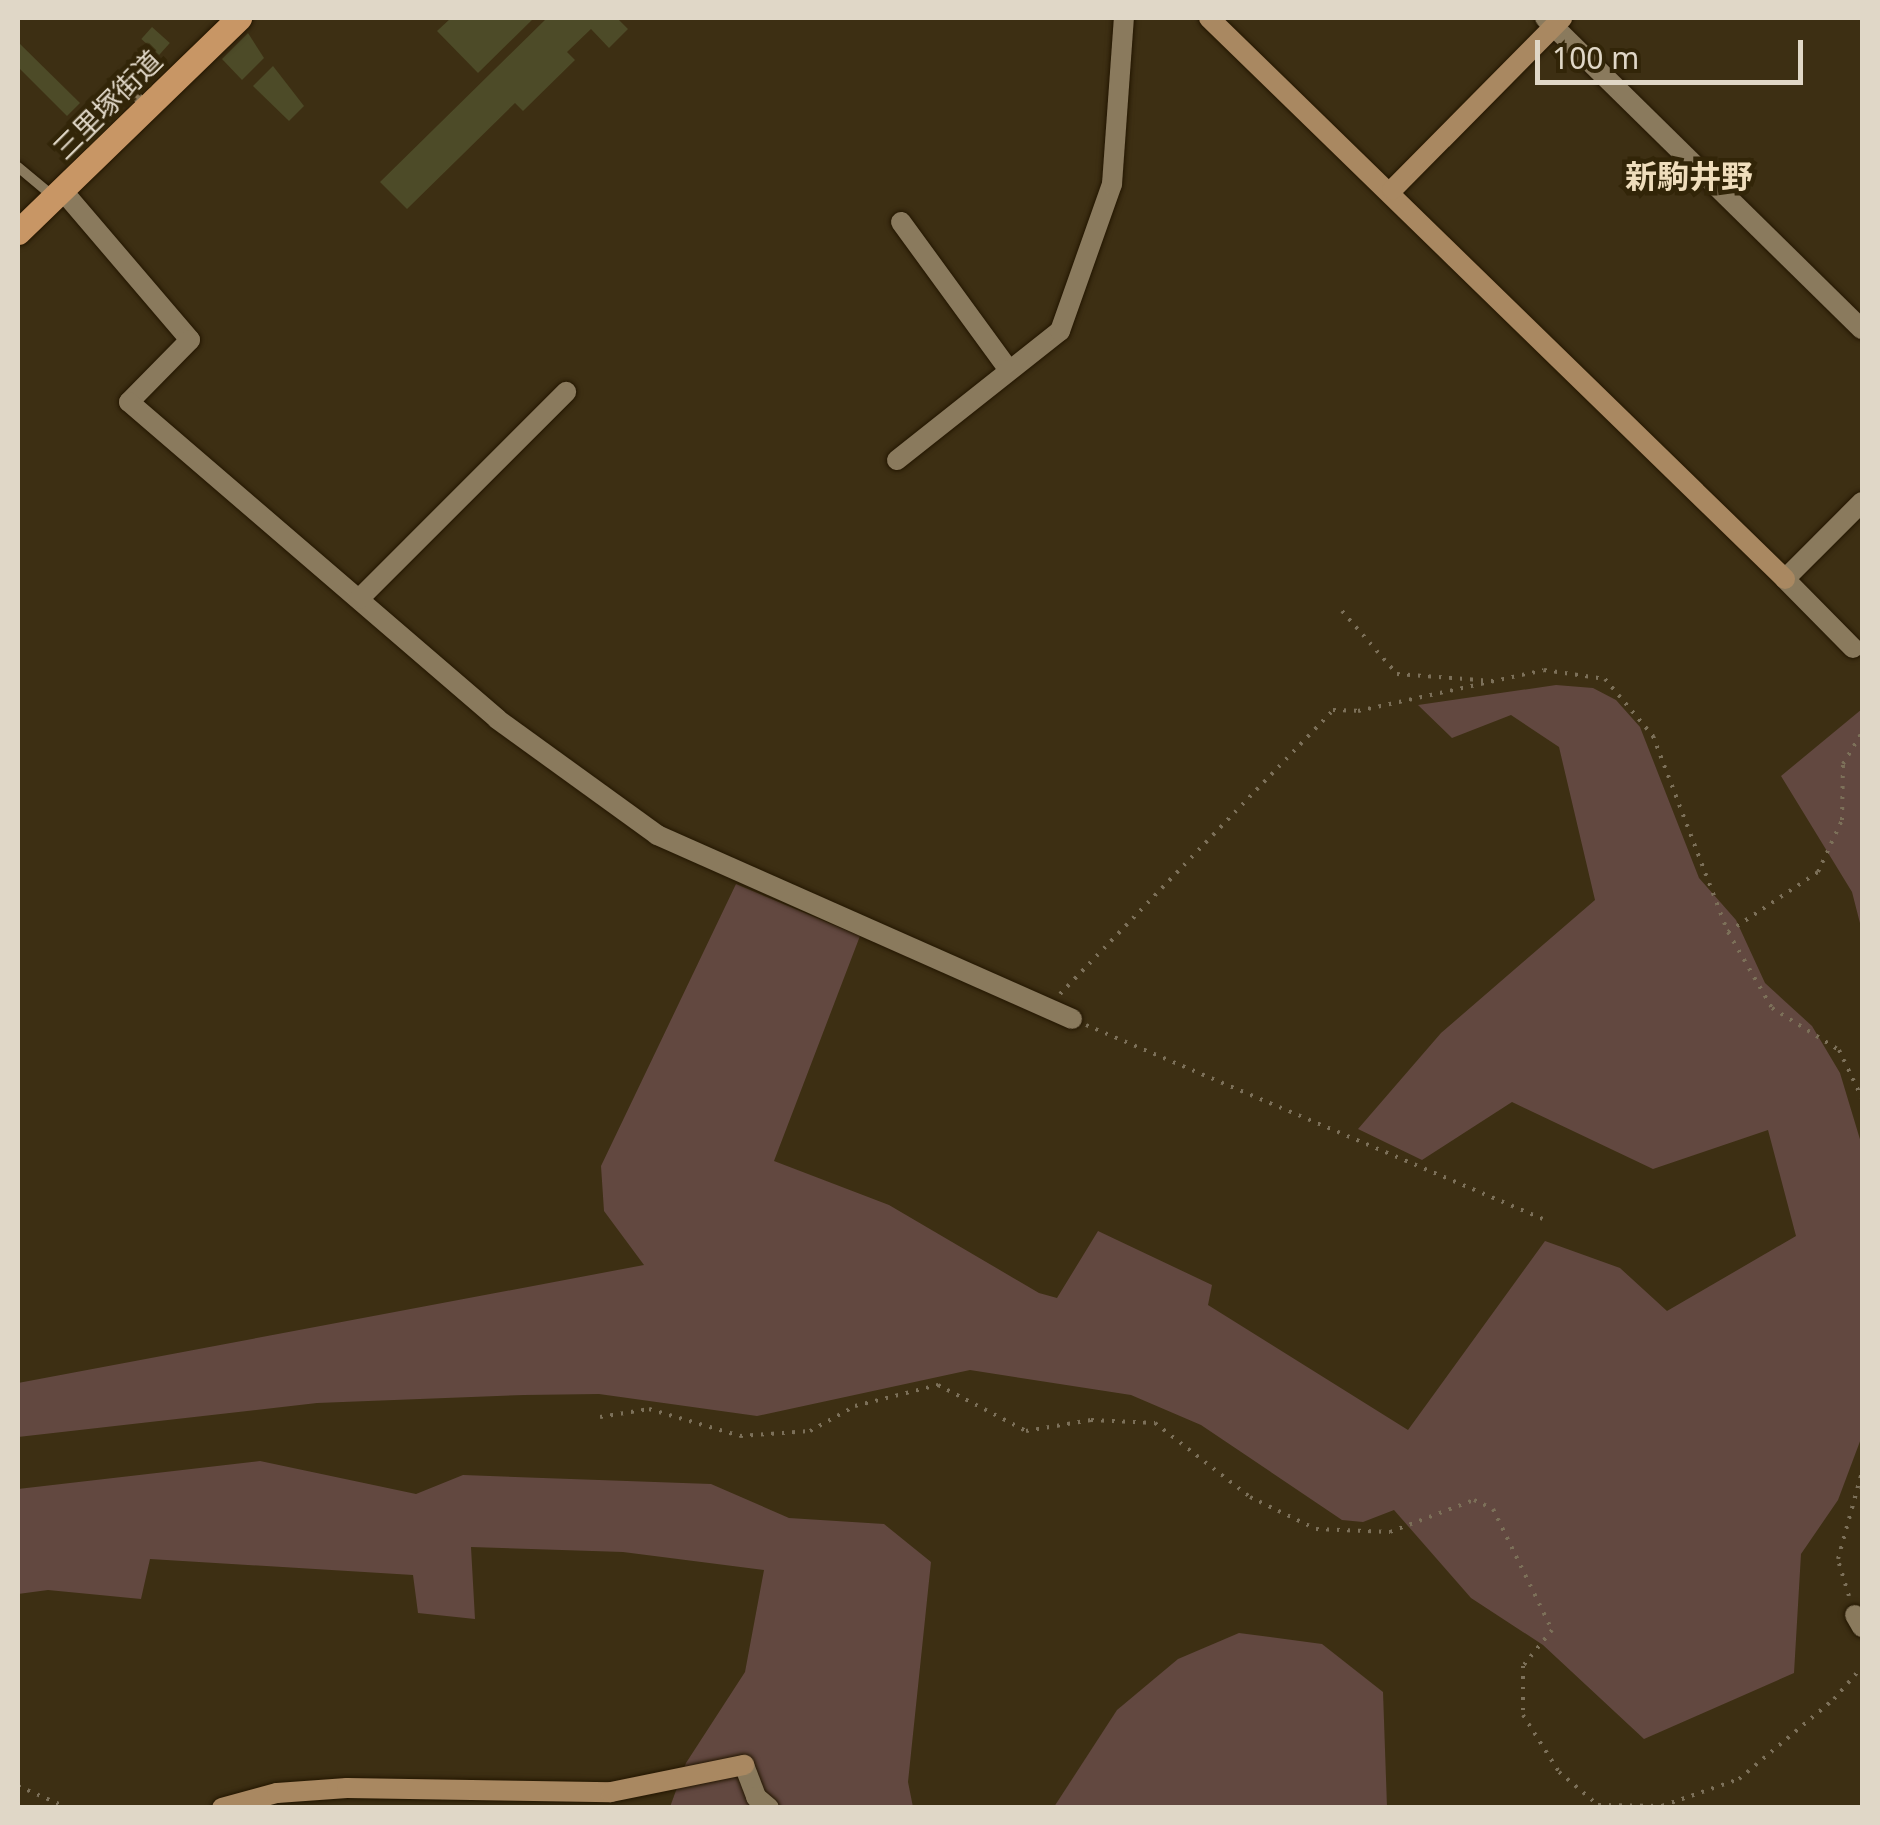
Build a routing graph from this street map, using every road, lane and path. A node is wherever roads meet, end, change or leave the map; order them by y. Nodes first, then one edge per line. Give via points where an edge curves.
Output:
1 (239, 18) edge
2 (1124, 18) edge
3 (1208, 18) edge
4 (1553, 20) edge
5 (131, 72) dead end
6 (122, 82) junction
7 (98, 106) dead end
8 (147, 106) junction
9 (18, 167) edge
10 (1392, 190) junction
11 (58, 194) junction
12 (901, 222) dead end
13 (18, 232) edge
14 (1862, 328) edge
15 (1008, 369) junction
16 (566, 392) dead end
17 (896, 460) dead end
18 (1862, 502) edge
19 (1785, 578) junction
20 (359, 599) junction
21 (1342, 611) dead end
22 (1853, 648) dead end
23 (1498, 682) junction
24 (1862, 732) edge
25 (1728, 932) junction
26 (1047, 1007) junction
27 (1072, 1019) joint
28 (1862, 1098) edge
29 (1542, 1218) dead end
30 (600, 1417) dead end
31 (1862, 1472) edge
32 (1859, 1621) edge
33 (1862, 1667) edge
34 (18, 1786) edge
35 (68, 1808) edge
36 (222, 1808) edge
37 (768, 1808) edge

1 - 8 main road, 三里塚街道
2 - 15 street via 1112,184 1060,331
3 - 10 street
4 - 10 street
4 - 14 street
5 - 6 lane
6 - 7 lane
6 - 8 lane
8 - 11 main road, 三里塚街道
9 - 11 lane
10 - 19 street
11 - 13 main road, 三里塚街道
11 - 20 street via 190,340 128,402
12 - 15 street
15 - 17 street
16 - 20 street
18 - 19 street
19 - 22 street
20 - 26 street via 497,719 657,834
21 - 23 path via 1397,674
23 - 25 path via 1544,670 1605,679 1653,736
23 - 26 path via 1333,710
24 - 25 path via 1843,764 1842,820 1818,872
25 - 28 path via 1772,1008 1838,1050
26 - 27 street
27 - 29 path
30 - 33 path via 649,1410 740,1436 810,1431 856,1406 938,1386 1026,1431 1091,1420 1156,1423 1250,1498 1316,1529 1390,1532 1474,1500 1493,1508 1552,1630 1523,1666 1523,1715 1558,1772 1598,1804 1662,1806 1739,1779
31 - 32 path via 1838,1560
34 - 35 path
36 - 37 street via 277,1793 346,1788 610,1792 744,1765 756,1797

